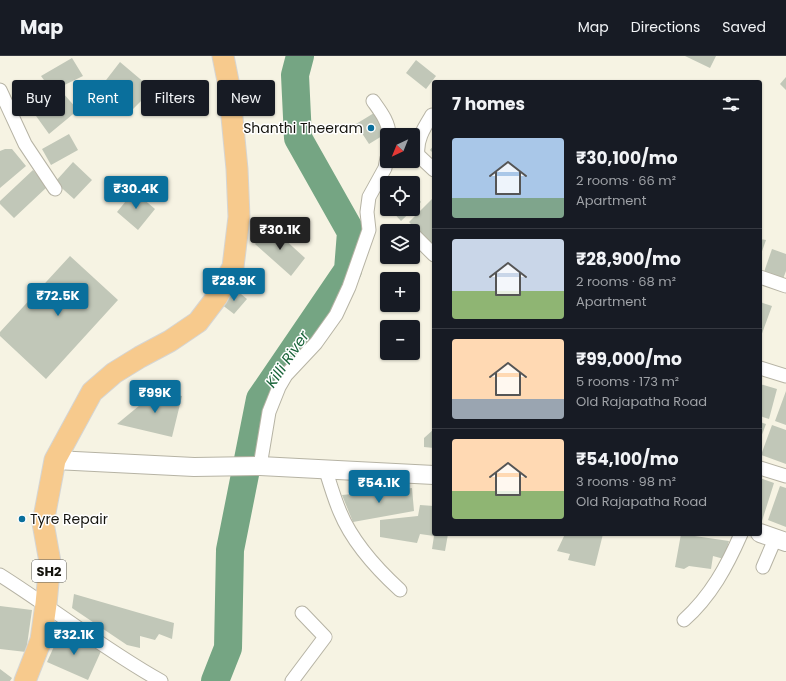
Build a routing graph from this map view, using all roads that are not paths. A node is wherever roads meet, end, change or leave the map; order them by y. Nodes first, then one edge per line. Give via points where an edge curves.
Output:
1 (223, 56) edge
2 (0, 90) edge
3 (373, 101) dead end
4 (432, 115) dead end
5 (389, 128) edge
6 (385, 168) edge
7 (432, 168) edge
8 (55, 190) dead end
9 (420, 242) edge
10 (432, 253) edge
11 (762, 278) edge
12 (786, 286) edge
13 (762, 368) edge
14 (779, 371) edge
15 (55, 460) junction
16 (260, 466) junction
17 (762, 469) edge
18 (326, 471) junction
19 (432, 475) edge
20 (786, 476) edge
21 (740, 536) edge
22 (774, 538) edge
23 (763, 567) dead end
24 (0, 575) edge
25 (400, 590) dead end
26 (46, 604) junction
27 (302, 613) dead end
28 (684, 620) dead end
29 (25, 681) edge
30 (161, 681) edge
31 (292, 681) edge

1 - 15 main road, SH2 via 229,86 237,169 239,217 233,267 217,297 198,322 114,373 92,392
2 - 8 street via 25,144
3 - 5 street
4 - 7 street via 417,147 418,155
6 - 16 street via 369,197 369,230 349,287 333,320 316,343 286,375 279,387 269,412
9 - 10 street
11 - 12 street
13 - 14 street
15 - 16 main road via 194,467
15 - 26 main road, SH2 via 43,523 50,562
16 - 18 main road
17 - 20 street
18 - 19 main road
18 - 25 street via 340,513 353,537
21 - 28 street via 721,576 697,608
22 - 23 street
24 - 26 street
26 - 29 main road, SH2 via 41,640
26 - 30 street
27 - 31 street via 325,637

